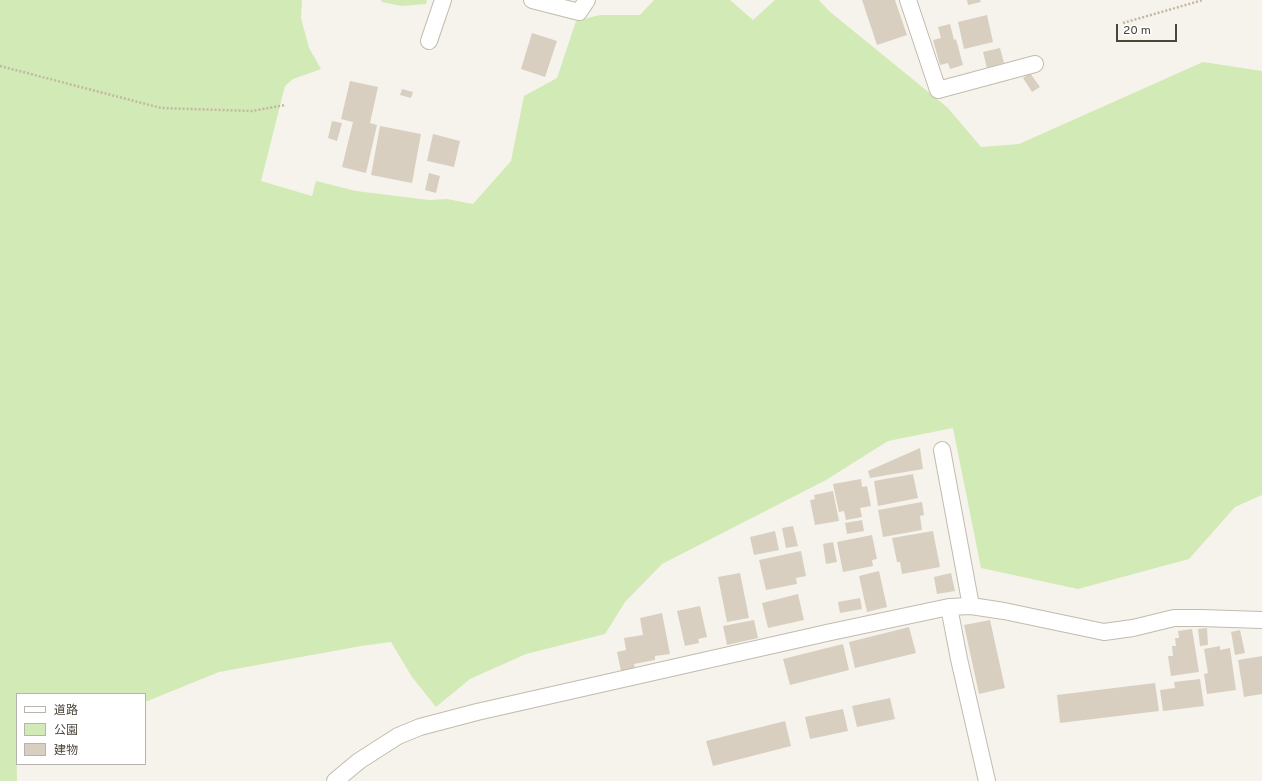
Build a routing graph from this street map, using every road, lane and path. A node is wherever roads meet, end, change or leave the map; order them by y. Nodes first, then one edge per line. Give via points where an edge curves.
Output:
1 (443, 0) edge
2 (532, 0) edge
3 (587, 0) edge
4 (908, 0) edge
5 (1203, 0) edge
6 (1124, 23) dead end
7 (429, 41) dead end
8 (1035, 64) dead end
9 (0, 66) edge
10 (285, 105) dead end
11 (942, 450) dead end
12 (971, 606) junction
13 (949, 607) junction
14 (1262, 620) edge
15 (334, 781) edge
16 (987, 781) edge

1 - 7 street
2 - 3 street via 579,12
4 - 8 street via 938,90
5 - 6 path
9 - 10 path via 161,108 252,111
11 - 12 street
12 - 13 street
12 - 14 street via 1104,632 1174,618
13 - 15 street via 420,727 398,736
13 - 16 street

